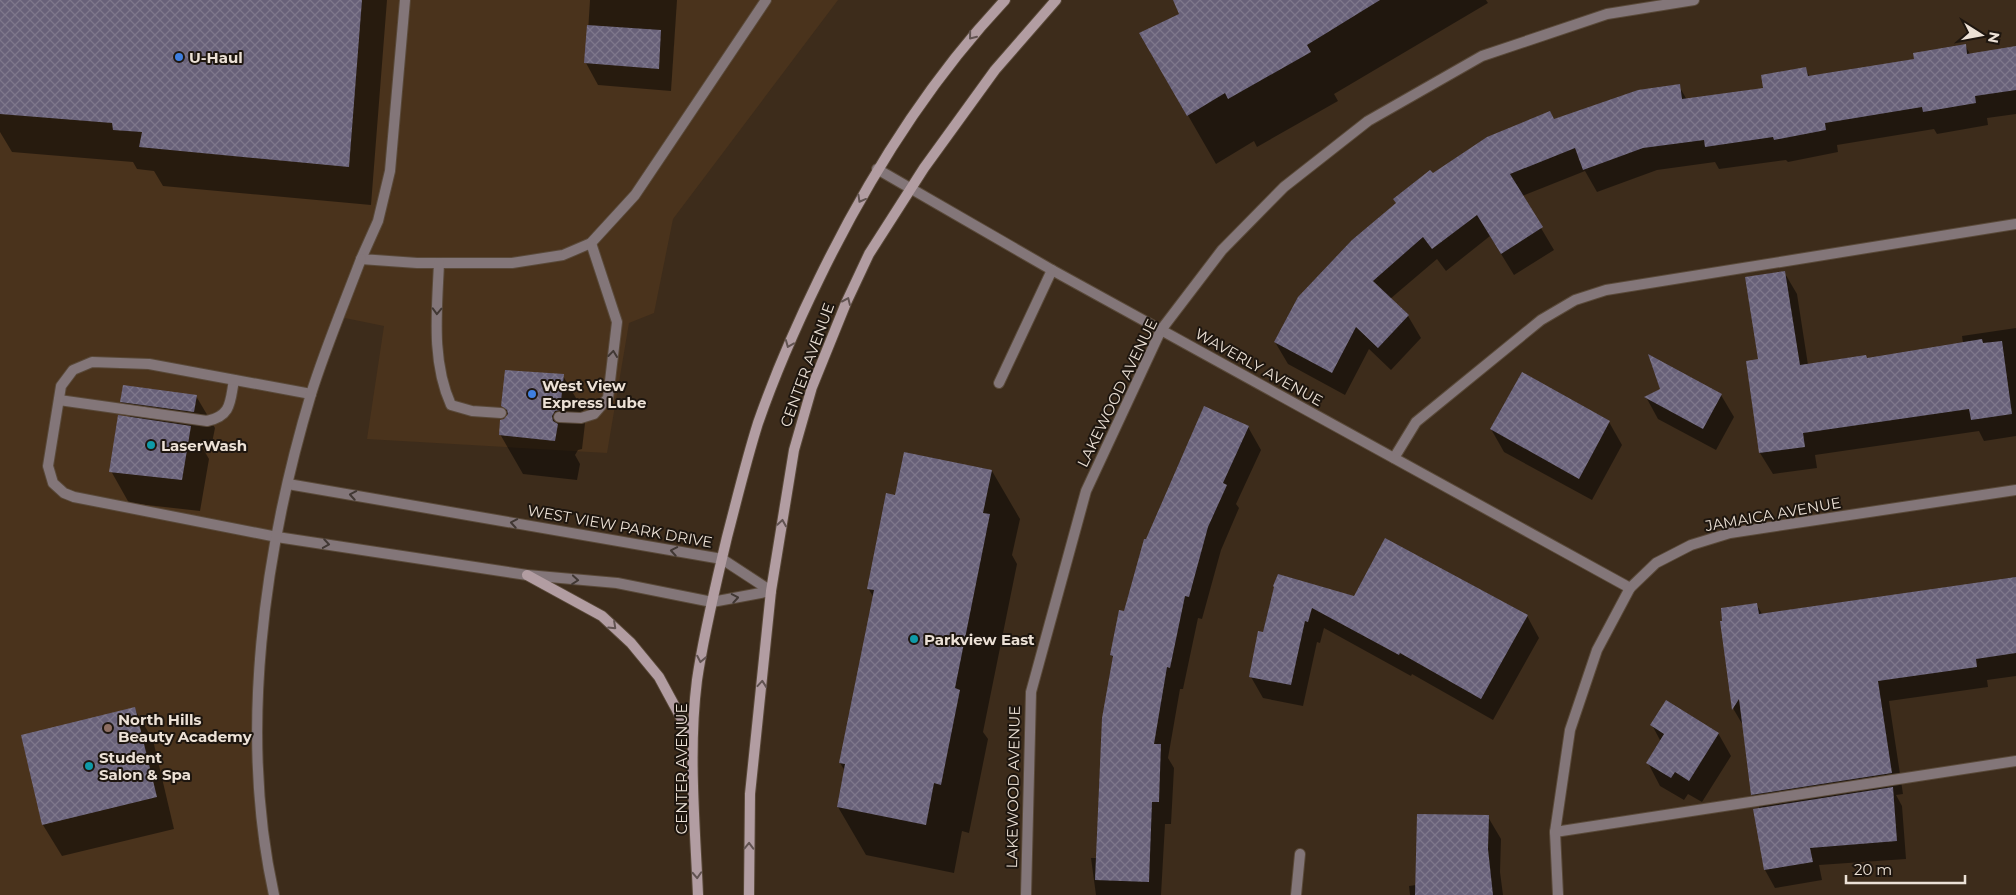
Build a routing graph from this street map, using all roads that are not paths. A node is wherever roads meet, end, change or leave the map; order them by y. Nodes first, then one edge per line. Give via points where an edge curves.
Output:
1 (405, 0) edge
2 (766, 0) edge
3 (1005, 0) edge
4 (1056, 0) edge
5 (1694, 0) edge
6 (877, 169) junction
7 (910, 188) junction
8 (2016, 224) edge
9 (591, 244) junction
10 (361, 259) junction
11 (439, 263) junction
12 (1052, 270) junction
13 (1161, 330) junction
14 (234, 380) junction
15 (999, 383) dead end
16 (311, 394) junction
17 (59, 400) junction
18 (501, 412) dead end
19 (559, 417) dead end
20 (1394, 458) junction
21 (288, 484) junction
22 (2016, 490) edge
23 (277, 537) junction
24 (722, 559) junction
25 (526, 575) junction
26 (1630, 588) junction
27 (771, 592) junction
28 (712, 602) junction
29 (693, 739) junction
30 (2016, 761) edge
31 (1555, 832) junction
32 (1300, 854) dead end
33 (274, 895) edge
34 (698, 895) edge
35 (748, 895) edge
36 (1026, 895) edge
37 (1296, 895) edge
38 (1558, 895) edge

1 - 10 street via 390,171 378,221
2 - 9 street via 635,195
3 -> 6 street, CENTER AVENUE via 935,82
4 - 7 street, CENTER AVENUE via 995,70
5 - 13 street, LAKEWOOD AVENUE via 1606,14 1482,56 1368,121 1277,194 1222,250
6 - 7 street, WAVERLY AVENUE
6 -> 24 street, CENTER AVENUE via 838,239 797,325 758,422
7 - 12 street, WAVERLY AVENUE
27 -> 7 street, CENTER AVENUE via 794,450 812,387 869,254
8 - 20 street via 1606,290 1575,300 1541,320 1416,422
9 - 11 street via 563,254 512,262
19 -> 9 street via 581,418 594,414 608,398 617,322
10 - 11 street
10 - 16 street
11 -> 18 street via 436,336 444,390 451,406
12 - 13 street, WAVERLY AVENUE
12 - 15 street
13 - 20 street, WAVERLY AVENUE
13 - 36 street, LAKEWOOD AVENUE via 1086,491 1031,692
14 - 16 street
14 - 17 street via 149,364 92,362 73,370 61,386
14 - 17 street via 229,408 224,415 208,421
16 - 21 street
17 - 23 street via 48,466 53,483 64,493
20 - 26 street, WAVERLY AVENUE
21 - 23 street
24 -> 21 street, WEST VIEW PARK DRIVE
22 - 26 street, JAMAICA AVENUE via 1730,533 1691,545 1656,562
23 -> 25 street
23 - 33 street via 262,620 256,733 263,842
24 - 27 street, WEST VIEW PARK DRIVE
24 - 28 street, CENTER AVENUE
25 -> 28 street via 617,583
25 -> 29 street via 602,616 631,643 659,677
26 - 31 street, JAMAICA AVENUE via 1597,650 1570,730
28 -> 27 street
35 -> 27 street, CENTER AVENUE via 750,794
28 -> 29 street, CENTER AVENUE via 698,680
29 -> 34 street, CENTER AVENUE
30 - 31 street
31 - 38 street, JAMAICA AVENUE
32 - 37 street

